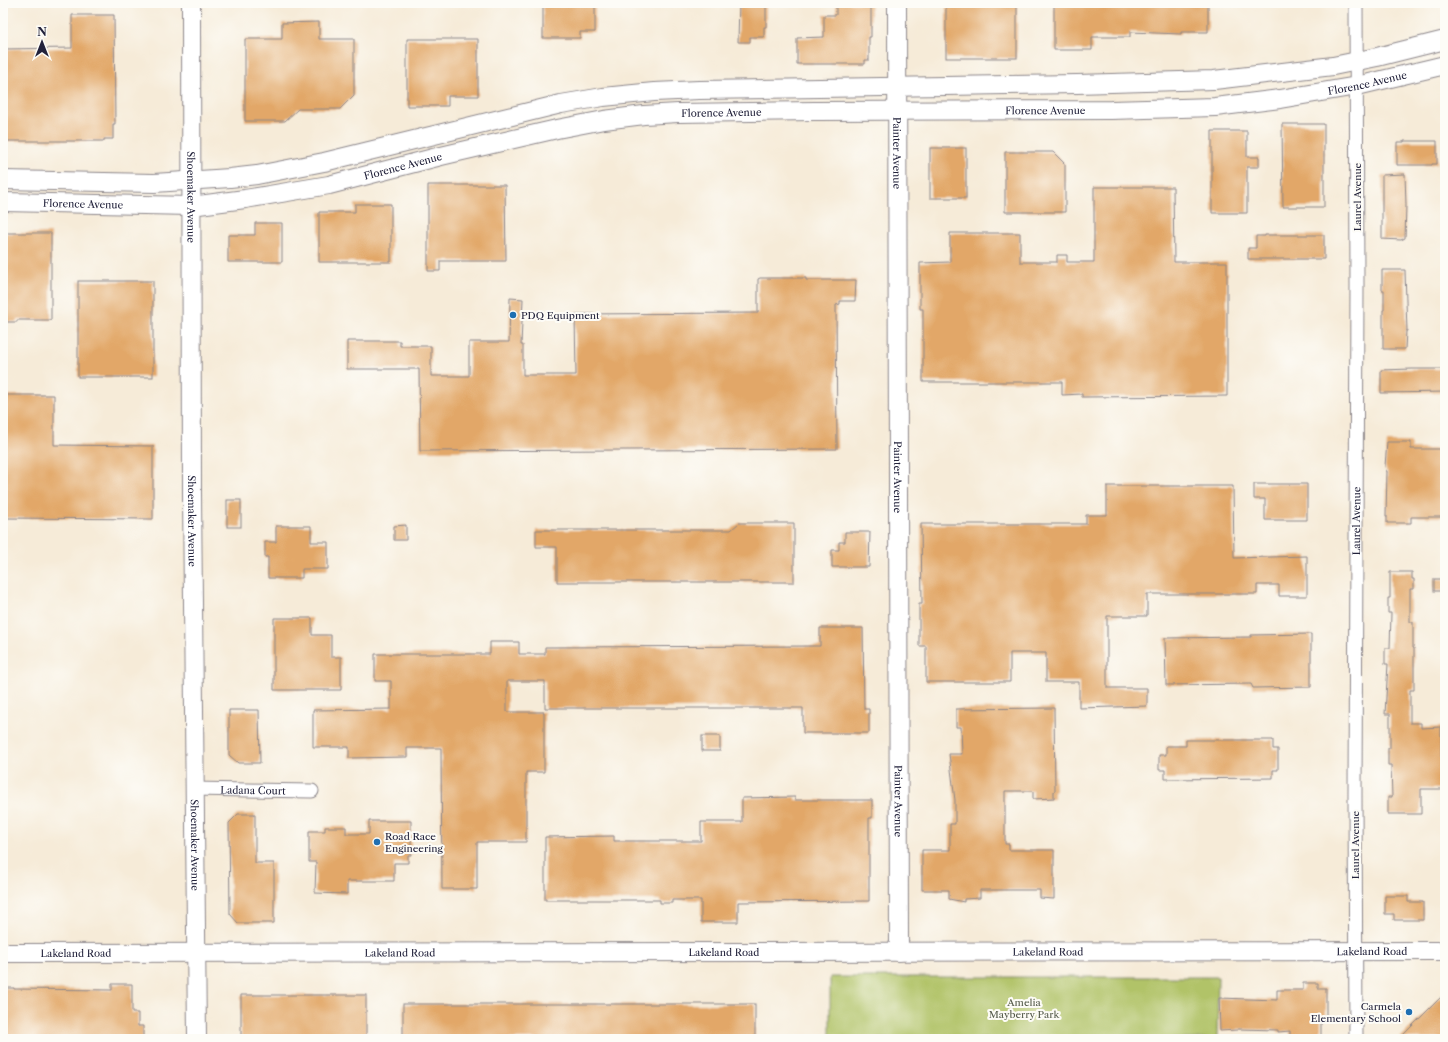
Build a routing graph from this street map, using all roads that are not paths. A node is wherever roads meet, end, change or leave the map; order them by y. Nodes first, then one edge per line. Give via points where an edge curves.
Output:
1 (191, 3) edge
2 (897, 3) edge
3 (1356, 3) edge
4 (1445, 40) edge
5 (1357, 61) junction
6 (1445, 65) edge
7 (1357, 86) junction
8 (897, 87) junction
9 (897, 111) junction
10 (3, 180) edge
11 (191, 180) junction
12 (3, 202) edge
13 (191, 206) junction
14 (194, 789) junction
15 (312, 791) dead end
16 (1445, 951) edge
17 (899, 952) junction
18 (1356, 952) junction
19 (3, 953) edge
20 (195, 953) junction
21 (197, 1039) edge
22 (1356, 1039) edge

1 - 11 main road, Shoemaker Avenue
2 - 8 main road, Painter Avenue
3 - 5 street, Laurel Avenue
4 - 5 main road
5 - 7 street, Laurel Avenue
5 - 8 main road via 1214,80
6 - 7 main road, Florence Avenue
7 - 9 main road, Florence Avenue via 1215,107
7 - 18 street, Laurel Avenue
8 - 9 main road, Painter Avenue
8 - 11 main road via 699,90 603,97 561,104 324,162 256,175
9 - 13 main road, Florence Avenue via 678,113 604,120 523,136 329,185
9 - 17 main road, Painter Avenue
10 - 11 main road via 154,183
11 - 13 main road, Shoemaker Avenue
12 - 13 main road, Florence Avenue
13 - 14 main road, Shoemaker Avenue
14 - 15 street, Ladana Court
14 - 20 main road, Shoemaker Avenue
16 - 18 main road, Lakeland Road
17 - 18 main road, Lakeland Road
17 - 20 main road, Lakeland Road
18 - 22 street, Laurel Avenue
19 - 20 main road, Lakeland Road
20 - 21 main road, Shoemaker Avenue

